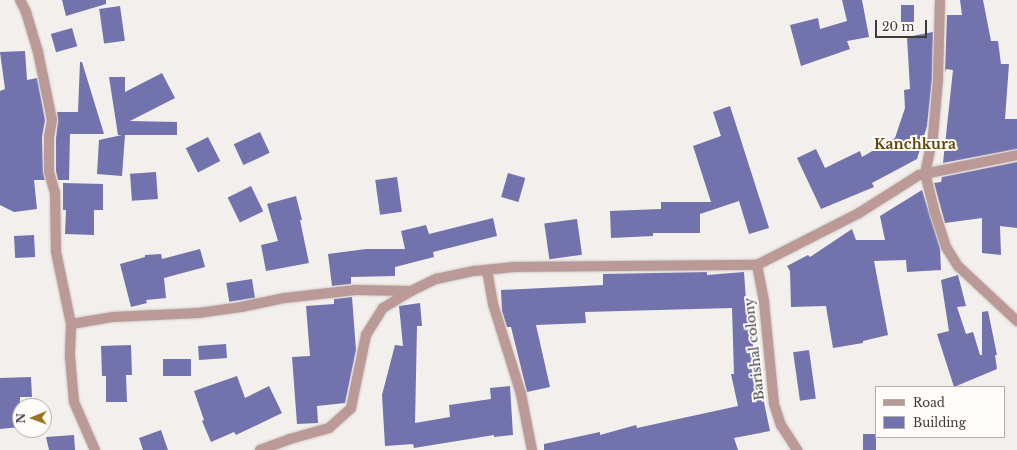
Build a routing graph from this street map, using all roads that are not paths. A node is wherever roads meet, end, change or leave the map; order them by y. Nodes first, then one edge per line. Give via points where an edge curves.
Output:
1 (20, 0) edge
2 (940, 0) edge
3 (1017, 155) edge
4 (925, 173) junction
5 (757, 264) junction
6 (487, 270) junction
7 (411, 291) junction
8 (1017, 321) edge
9 (71, 324) junction
10 (95, 450) edge
11 (260, 450) edge
12 (532, 450) edge
13 (797, 450) edge

1 - 9 street via 38,52 52,120 49,137 49,172 55,193 56,252
2 - 4 street via 938,79 933,136
3 - 4 street
4 - 5 street via 859,212
4 - 8 street via 946,247 958,266
5 - 6 street via 514,267
5 - 13 street, Barishal colony via 764,302 774,404 781,425
6 - 7 street via 436,280
6 - 12 street via 501,332 521,394
7 - 9 street via 356,290 285,298 198,313 114,317
7 - 11 street via 383,308 366,335 352,408 330,428
9 - 10 street via 70,357 74,402

